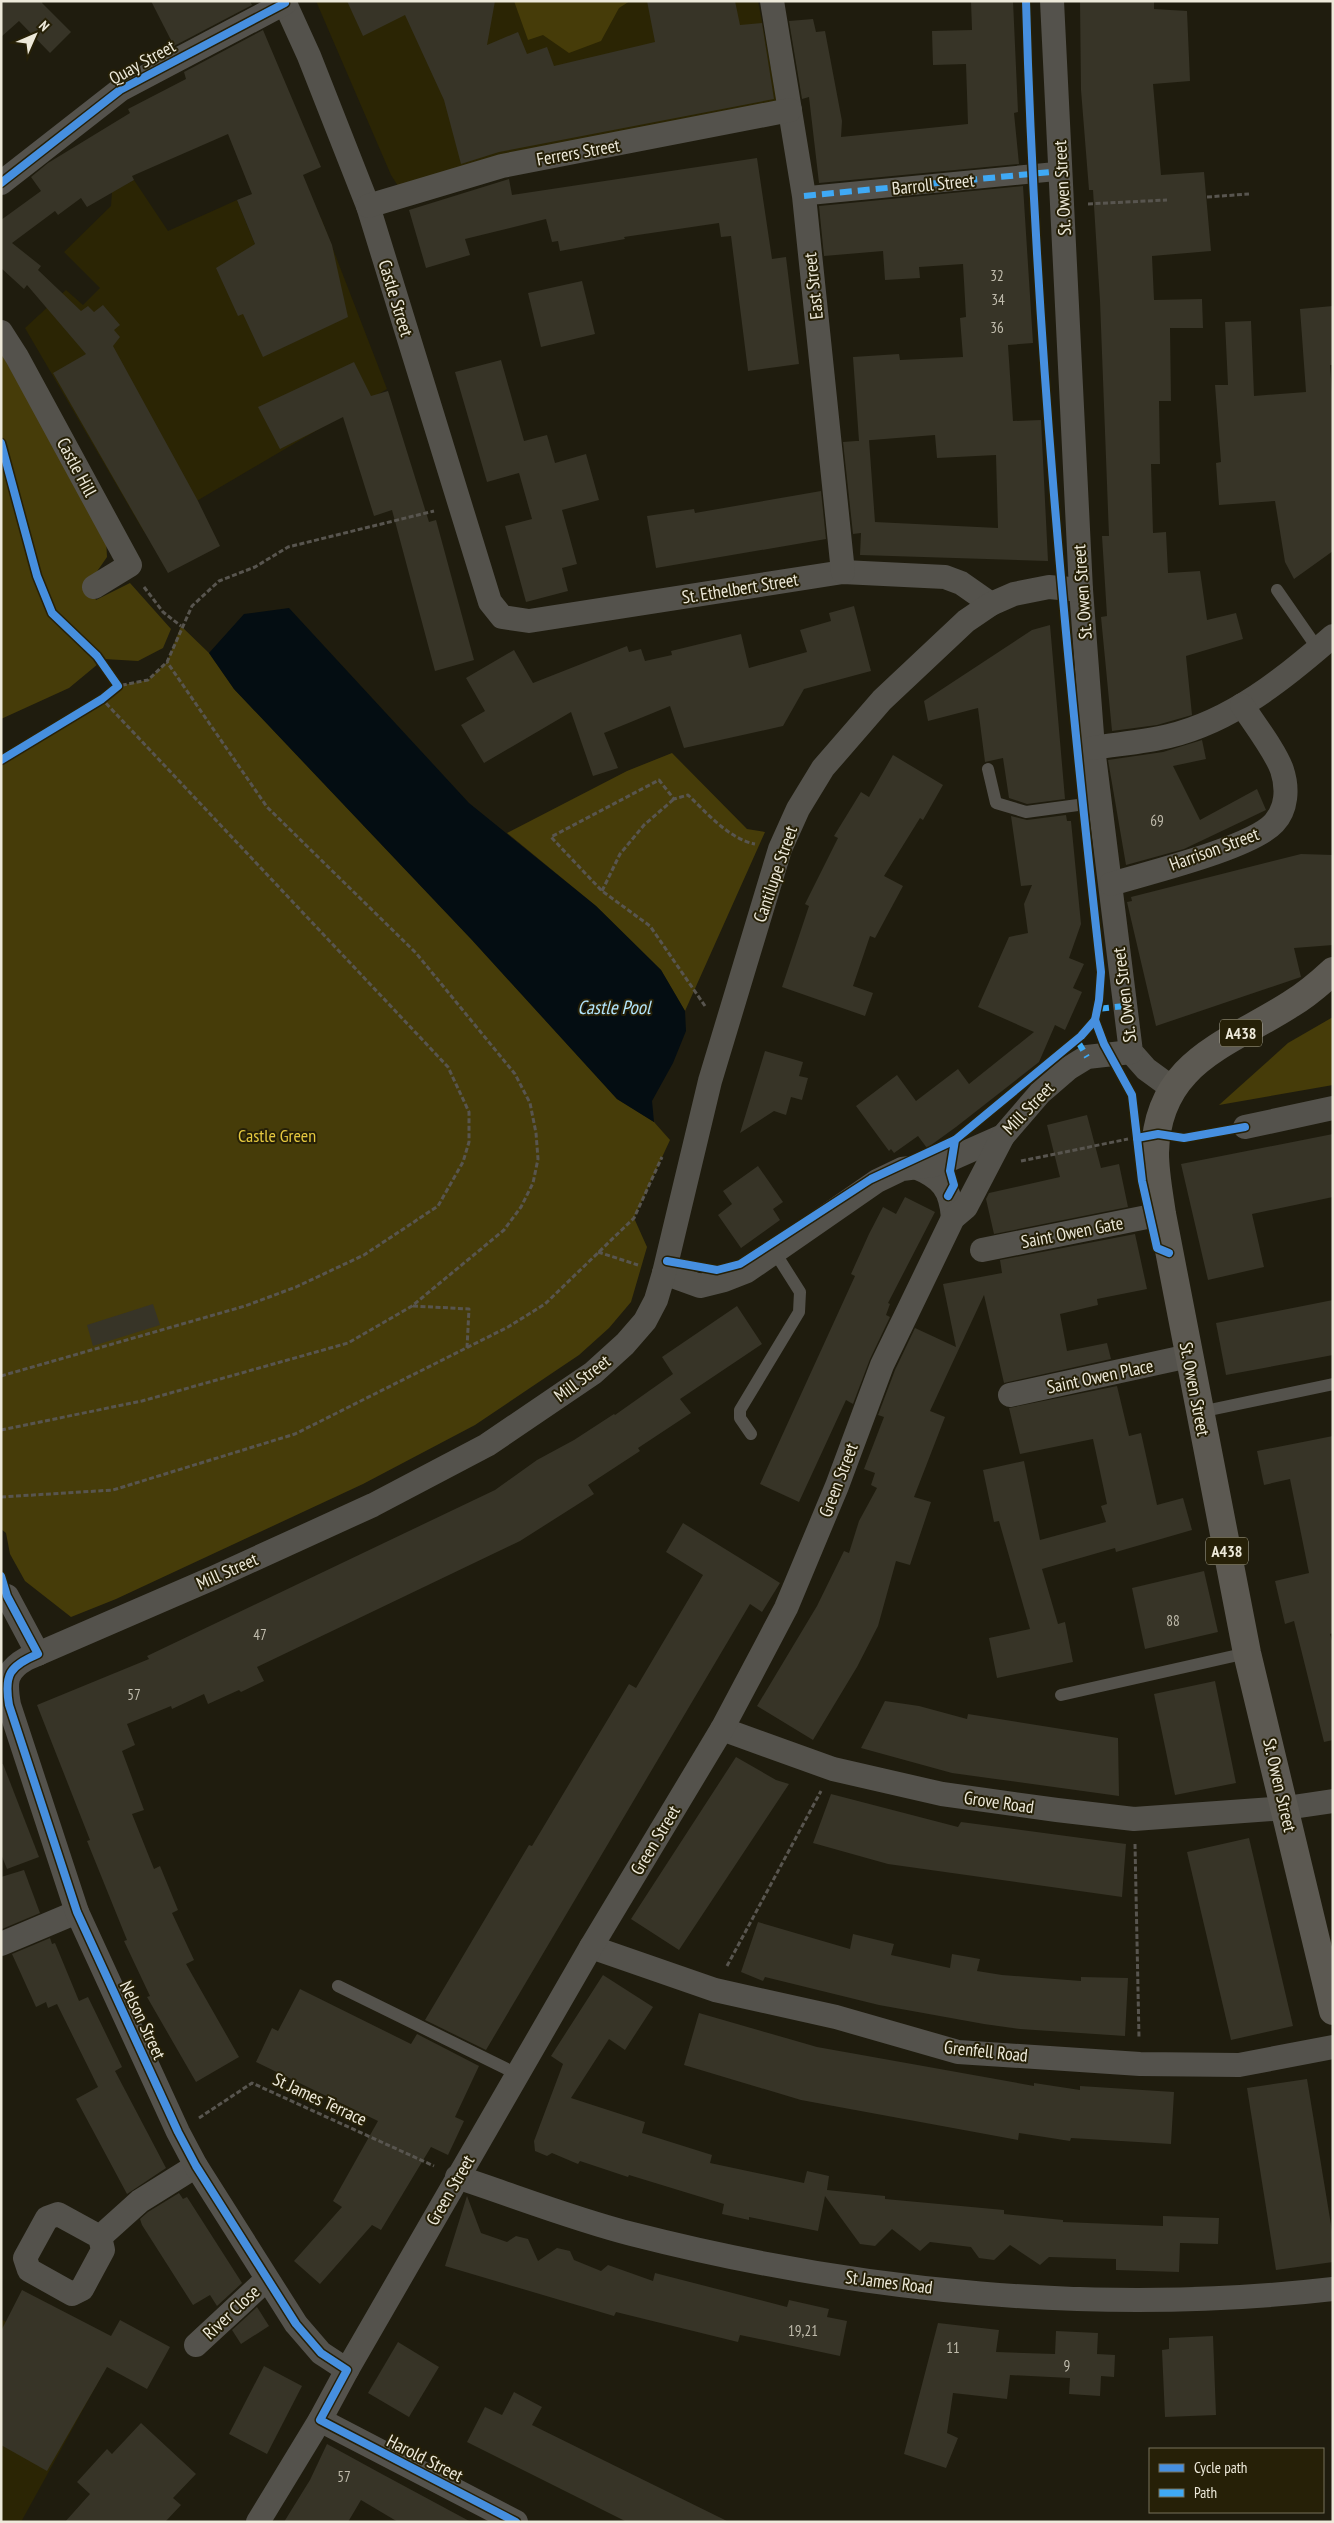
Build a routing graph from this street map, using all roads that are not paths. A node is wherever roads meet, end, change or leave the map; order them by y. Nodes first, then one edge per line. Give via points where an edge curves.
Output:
1 (772, 1) edge
2 (1052, 1) edge
3 (284, 2) edge
4 (790, 110) junction
5 (1061, 171) junction
6 (1, 183) edge
7 (804, 196) junction
8 (368, 206) junction
9 (1, 332) edge
10 (843, 572) junction
11 (94, 587) dead end
12 (1081, 590) junction
13 (1277, 590) dead end
14 (490, 602) joint
15 (991, 604) junction
16 (1325, 642) edge
17 (1242, 705) junction
18 (1093, 748) junction
19 (988, 769) dead end
20 (1100, 802) junction
21 (1111, 884) junction
22 (1333, 970) edge
23 (1131, 1052) junction
24 (1172, 1088) junction
25 (1333, 1108) edge
26 (1246, 1127) dead end
27 (1003, 1136) junction
28 (915, 1168) junction
29 (1162, 1214) junction
30 (953, 1218) junction
31 (982, 1250) dead end
32 (774, 1251) junction
33 (664, 1274) junction
34 (1189, 1356) junction
35 (1333, 1384) edge
36 (1010, 1395) dead end
37 (1200, 1412) junction
38 (751, 1434) dead end
39 (7, 1596) dead end
40 (1248, 1653) junction
41 (38, 1654) junction
42 (4, 1686) edge
43 (1061, 1695) dead end
44 (722, 1729) junction
45 (1333, 1801) edge
46 (1286, 1808) junction
47 (77, 1912) junction
48 (1, 1944) edge
49 (591, 1947) junction
50 (338, 1986) dead end
51 (1333, 2011) edge
52 (1333, 2047) edge
53 (516, 2074) junction
54 (196, 2166) junction
55 (457, 2177) junction
56 (100, 2237) dead end
57 (266, 2280) junction
58 (1333, 2289) edge
59 (196, 2345) dead end
60 (347, 2370) junction
61 (320, 2420) junction
62 (258, 2522) edge
63 (516, 2522) edge

1 - 4 street, East Street
2 - 5 street, St. Owen Street
3 - 6 street, Quay Street via 120,90
3 - 8 street, Castle Street via 309,56
4 - 7 street, East Street
4 - 8 street, Ferrers Street via 502,166
5 - 7 street, Barroll Street
5 - 12 street, St. Owen Street
7 - 10 street, East Street
8 - 14 street, Castle Street
9 - 11 street, Castle Hill via 130,565
10 - 14 street, St. Ethelbert Street via 529,622 502,617
10 - 15 street, St. Ethelbert Street via 945,577 961,583
12 - 15 street, Cantilupe Street via 1049,587 1014,594
12 - 18 street, St. Owen Street
13 - 16 lane
15 - 33 street, Cantilupe Street via 966,621 882,700 829,761 798,810 780,849 710,1081
16 - 17 street via 1276,683
17 - 18 street via 1194,728 1168,736
17 - 21 street, Harrison Street via 1282,768 1286,787 1284,806 1274,822 1258,836
18 - 20 street, St. Owen Street
19 - 20 lane via 996,803 1026,812
20 - 21 street, St. Owen Street
21 - 23 street, St. Owen Street
22 - 24 highway, A438 via 1292,1004 1212,1050 1192,1065
23 - 24 street, St. Owen Street via 1146,1069
23 - 27 street, Mill Street via 1087,1056 1068,1068 1040,1093
24 - 29 highway, St. Owen Street / A438 via 1161,1116 1147,1136 1155,1151
25 - 26 street
27 - 28 street, Mill Street via 951,1158
27 - 30 street, Green Street via 966,1207
28 - 30 street via 934,1175 945,1188
28 - 32 street, Mill Street via 902,1169 877,1181
29 - 31 street, Saint Owen Gate
29 - 34 highway, St. Owen Street / A438
30 - 44 street, Green Street via 882,1364 837,1486 786,1608
32 - 33 street, Mill Street via 747,1271 700,1286
32 - 38 lane via 800,1292 799,1312 740,1410 740,1418
33 - 41 street, Mill Street via 645,1321 625,1344 593,1373 487,1445 373,1505
34 - 36 street, Saint Owen Place
34 - 37 highway, St. Owen Street / A438
35 - 37 lane
37 - 40 highway, St. Owen Street / A438
39 - 41 street
40 - 43 lane
40 - 46 highway, St. Owen Street / A438
41 - 42 street, Nelson Street via 15,1666
42 - 47 street, Nelson Street
44 - 46 street, Grove Road via 834,1769 942,1794 1134,1819
44 - 49 street, Green Street
45 - 46 street, Grove Road
46 - 51 highway, St. Owen Street / A438
47 - 48 street
47 - 54 street, Nelson Street
49 - 52 street, Grenfell Road via 715,1990 836,2017 958,2052 1140,2064 1239,2065
49 - 53 street, Green Street
50 - 53 lane
53 - 55 street, Green Street
54 - 56 street via 140,2201
54 - 57 street, Nelson Street
55 - 58 street, St James Road via 630,2233 770,2264 901,2285 1090,2300 1266,2297
55 - 60 street, Green Street
57 - 59 street, River Close
57 - 60 street, Nelson Street via 296,2324 321,2353
60 - 61 street, Green Street
61 - 62 street, Green Street
61 - 63 street, Harold Street

